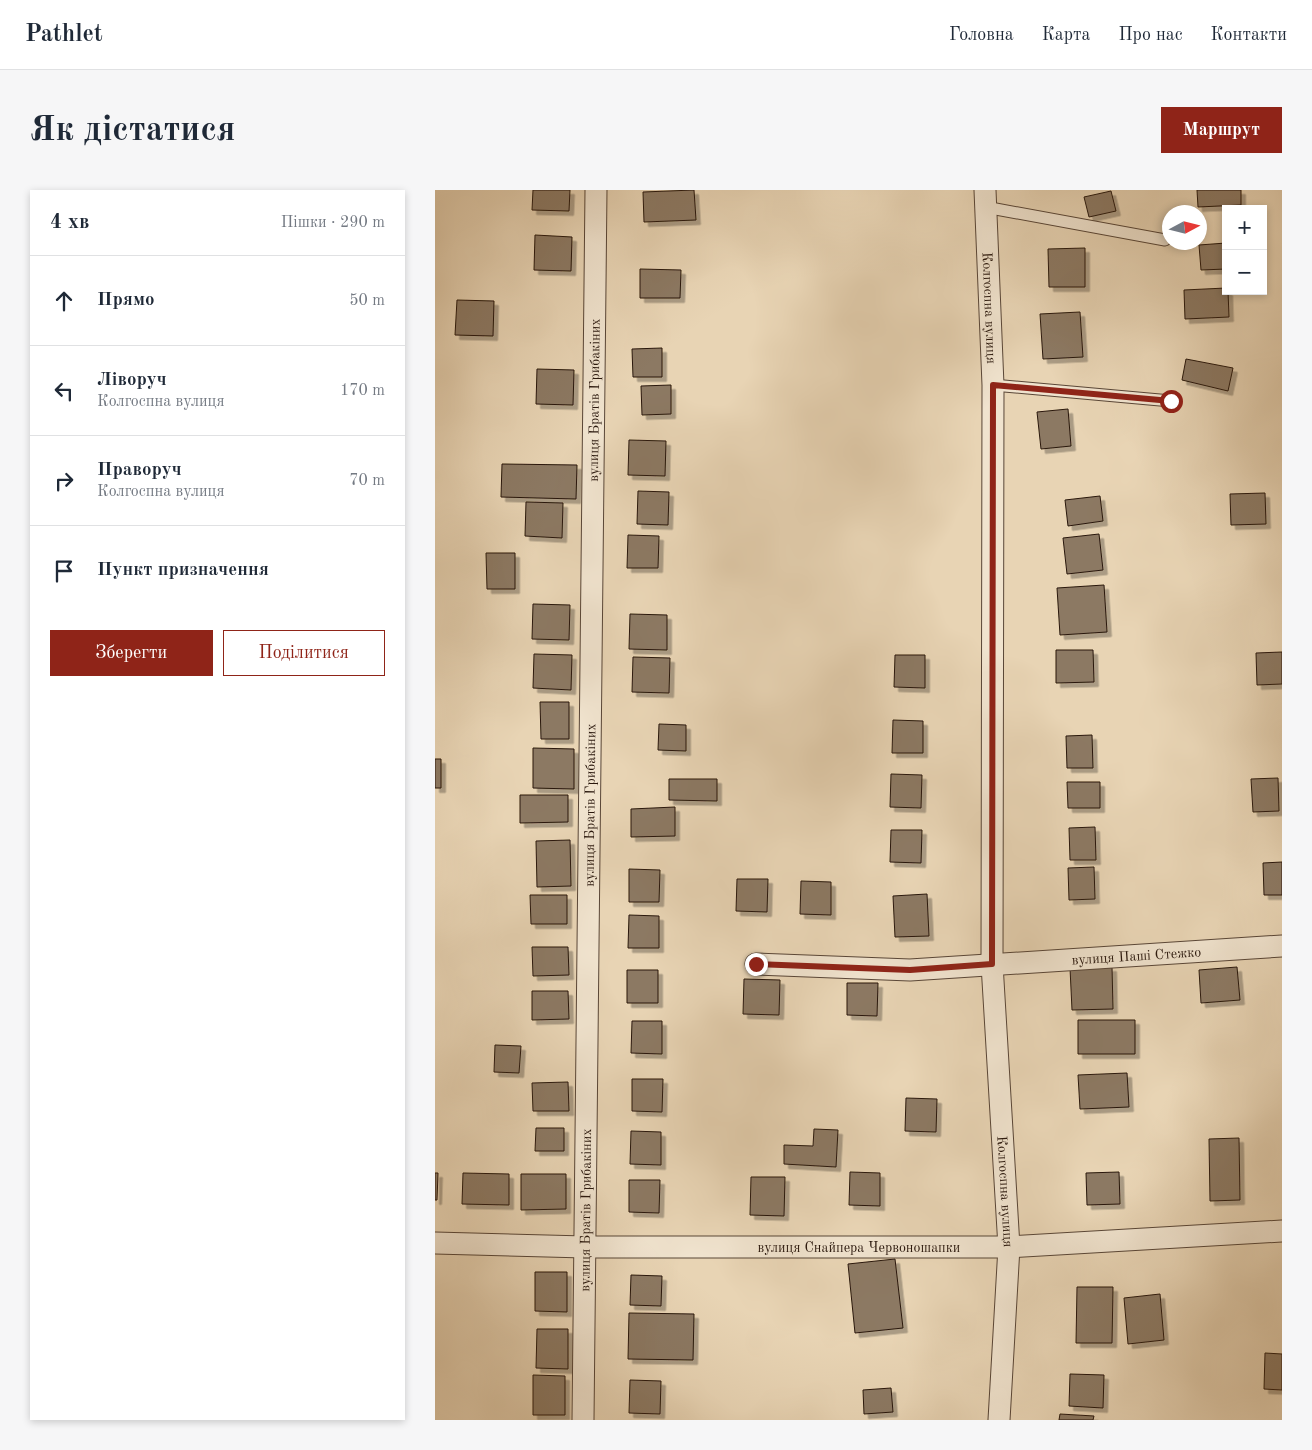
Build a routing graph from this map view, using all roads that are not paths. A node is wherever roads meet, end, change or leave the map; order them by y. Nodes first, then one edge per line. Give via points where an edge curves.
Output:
1 (597, 190) edge
2 (985, 199) edge
3 (1162, 239) edge
4 (993, 385) junction
5 (1171, 401) dead end
6 (1282, 946) edge
7 (756, 964) dead end
8 (992, 964) junction
9 (1282, 1231) edge
10 (435, 1243) edge
11 (585, 1247) junction
12 (1009, 1247) junction
13 (583, 1420) edge
14 (999, 1420) edge

1 - 11 street, вулиця Братів Грибакіних
2 - 3 lane
2 - 4 street, Колгоспна вулиця
4 - 5 lane
4 - 8 street, Колгоспна вулиця
6 - 8 street, вулиця Паші Стежко
7 - 8 street via 910,970
8 - 12 street, Колгоспна вулиця
9 - 12 street, вулиця Снайпера Червоношапки
10 - 11 street, вулиця Снайпера Червоношапки
11 - 12 street, вулиця Снайпера Червоношапки
11 - 13 street, вулиця Братів Грибакіних
12 - 14 street, Колгоспна вулиця

